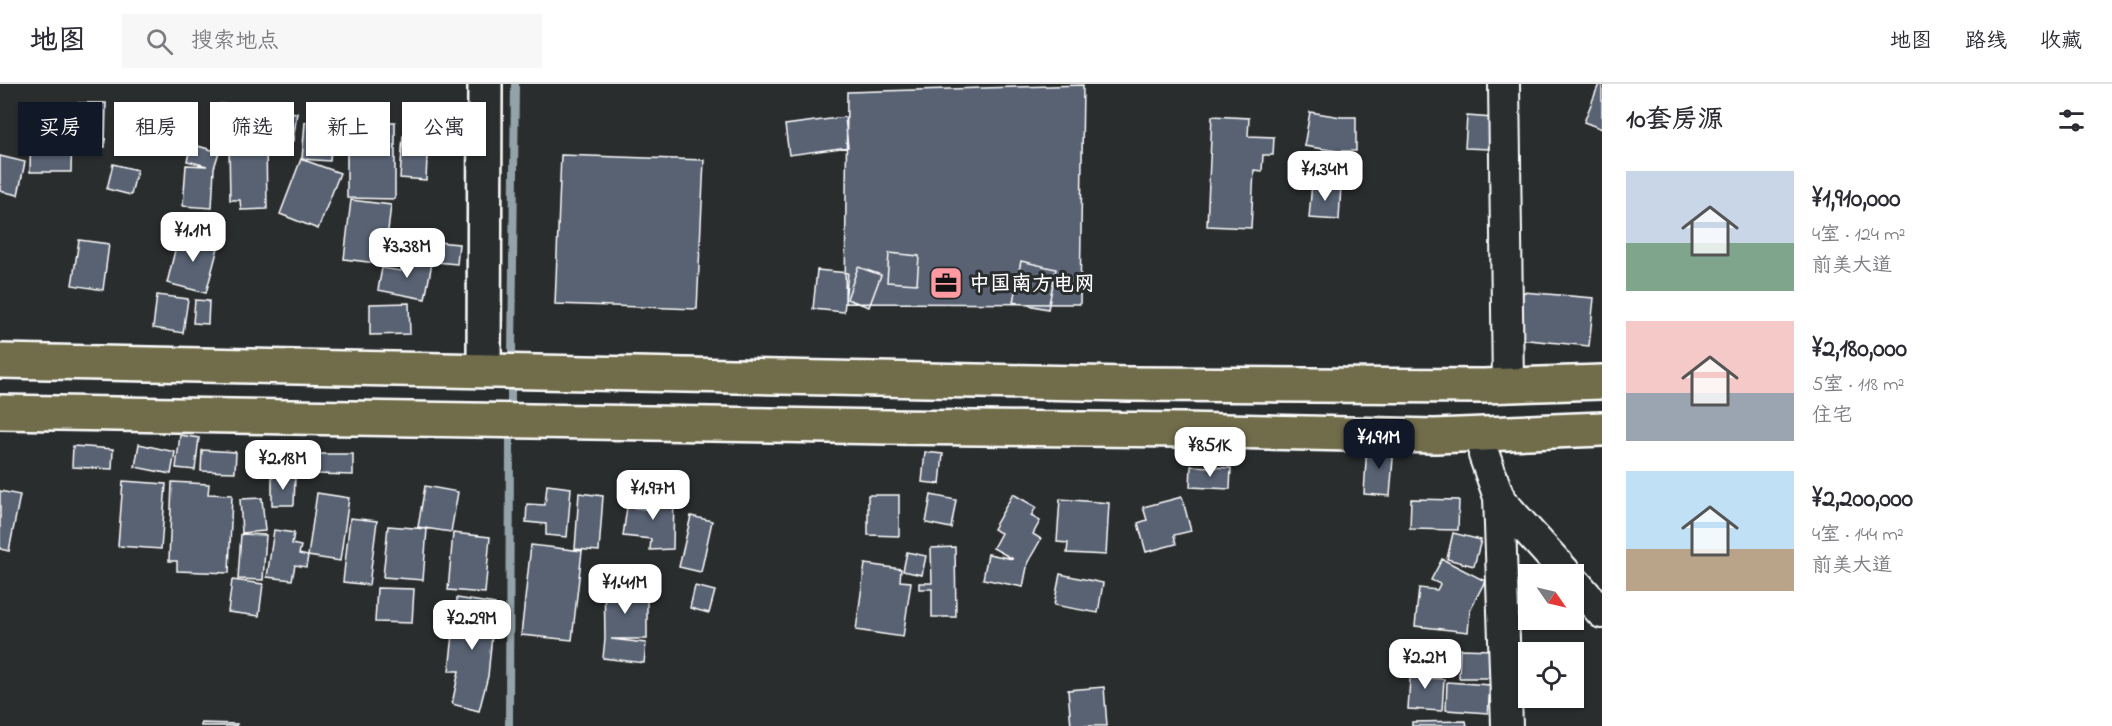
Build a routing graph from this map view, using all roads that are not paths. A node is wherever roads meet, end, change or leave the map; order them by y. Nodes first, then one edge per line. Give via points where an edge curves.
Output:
1 (485, 84) edge
2 (1504, 84) edge
3 (0, 361) edge
4 (484, 370) junction
5 (1602, 382) edge
6 (1508, 385) junction
7 (0, 412) edge
8 (1602, 429) edge
9 (1484, 455) dead end
10 (1499, 496) junction
11 (1558, 564) edge
12 (1584, 592) edge
13 (1602, 613) edge
14 (1507, 726) edge

1 - 4 street
2 - 6 street
3 - 4 main road
4 - 6 main road via 1129,384
5 - 6 main road
7 - 8 main road via 1435,436
9 - 10 street
10 - 11 street
10 - 14 street
12 - 13 street

